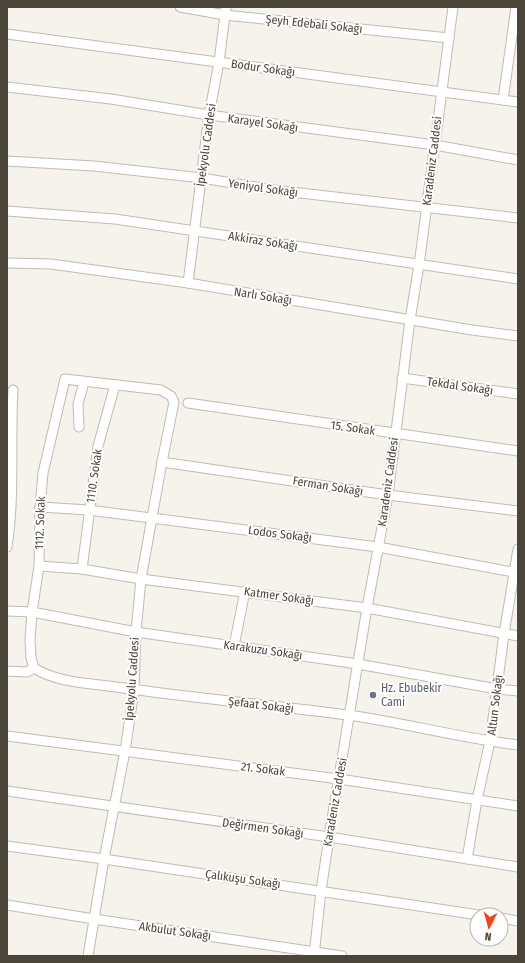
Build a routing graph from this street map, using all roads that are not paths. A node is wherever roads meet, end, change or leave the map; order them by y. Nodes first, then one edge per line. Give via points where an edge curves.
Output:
1 (180, 7) edge
2 (453, 7) edge
3 (516, 7) edge
4 (226, 11) edge
5 (7, 34) edge
6 (449, 38) junction
7 (219, 62) junction
8 (7, 87) edge
9 (442, 92) junction
10 (503, 100) junction
11 (518, 102) edge
12 (209, 115) junction
13 (434, 145) junction
14 (518, 160) edge
15 (7, 161) edge
16 (202, 178) junction
17 (426, 208) junction
18 (7, 211) edge
19 (518, 218) edge
20 (194, 230) junction
21 (7, 263) edge
22 (419, 265) junction
23 (518, 279) edge
24 (188, 283) junction
25 (410, 320) junction
26 (518, 336) edge
27 (402, 378) junction
28 (84, 382) junction
29 (115, 385) junction
30 (13, 390) dead end
31 (518, 394) edge
32 (188, 403) dead end
33 (79, 427) dead end
34 (395, 434) junction
35 (518, 451) edge
36 (162, 462) junction
37 (388, 495) junction
38 (40, 507) junction
39 (89, 510) junction
40 (518, 511) edge
41 (153, 518) junction
42 (378, 546) junction
43 (7, 547) edge
44 (518, 549) edge
45 (39, 566) junction
46 (82, 569) junction
47 (516, 573) edge
48 (141, 579) junction
49 (245, 591) junction
50 (367, 608) junction
51 (7, 611) edge
52 (32, 612) junction
53 (136, 632) junction
54 (504, 634) junction
55 (518, 636) edge
56 (234, 646) junction
57 (358, 664) junction
58 (34, 668) junction
59 (7, 671) edge
60 (497, 689) junction
61 (134, 690) junction
62 (518, 691) edge
63 (350, 715) junction
64 (7, 736) edge
65 (490, 741) junction
66 (518, 745) edge
67 (125, 751) junction
68 (339, 779) junction
69 (7, 791) edge
70 (477, 800) junction
71 (518, 806) edge
72 (113, 807) junction
73 (329, 837) junction
74 (7, 846) edge
75 (104, 859) junction
76 (467, 859) junction
77 (518, 867) edge
78 (321, 891) junction
79 (7, 905) edge
80 (469, 913) edge
81 (94, 919) junction
82 (315, 954) edge
83 (88, 956) edge
84 (342, 956) edge

1 - 4 street, Şeyh Edebali Sokağı
2 - 6 street, Karadeniz Caddesi
3 - 10 street
4 - 6 street, Şeyh Edebali Sokağı
4 - 7 street, İpekyolu Caddesi
5 - 7 street, Bodur Sokağı
6 - 9 street, Karadeniz Caddesi
7 - 9 street, Bodur Sokağı
7 - 12 street, İpekyolu Caddesi
8 - 12 street, Karayel Sokağı via 112,99
9 - 10 street, Bodur Sokağı
9 - 13 street, Karadeniz Caddesi
10 - 11 street, Bodur Sokağı
12 - 13 street, Karayel Sokağı
12 - 16 street, İpekyolu Caddesi
13 - 14 street, Karayel Sokağı
13 - 17 street, Karadeniz Caddesi
15 - 16 street, Yeniyol Sokağı via 94,166
16 - 17 street, Yeniyol Sokağı via 274,190
16 - 20 street, İpekyolu Caddesi
17 - 19 street, Yeniyol Sokağı
17 - 22 street, Karadeniz Caddesi
18 - 20 street, Akkiraz Sokağı via 115,219
20 - 22 street, Akkiraz Sokağı
20 - 24 street, İpekyolu Caddesi
21 - 24 street, Narlı Sokağı via 51,264
22 - 23 street, Akkiraz Sokağı
22 - 25 street, Karadeniz Caddesi
24 - 25 street, Narlı Sokağı
25 - 26 street, Narlı Sokağı
25 - 27 street, Karadeniz Caddesi
27 - 31 street, Tekdal Sokağı
27 - 34 street, Karadeniz Caddesi
28 - 29 street
28 - 33 street via 78,404
28 - 38 street, 1112. Sokak via 65,379 43,473
29 - 36 street, İpekyolu Caddesi via 161,390 171,396 174,402
29 - 39 street, 1110. Sokak via 98,446
30 - 43 street via 10,530
32 - 34 street, 15. Sokak
34 - 35 street, 15. Sokak
34 - 37 street, Karadeniz Caddesi
36 - 37 street, Ferman Sokağı
36 - 41 street, İpekyolu Caddesi
37 - 40 street, Ferman Sokağı
37 - 42 street, Karadeniz Caddesi
38 - 39 street, Lodos Sokağı
38 - 45 street, 1112. Sokak
39 - 41 street, Lodos Sokağı
39 - 46 street, 1110. Sokak
41 - 42 street, Lodos Sokağı
41 - 48 street, İpekyolu Caddesi
42 - 47 street, Lodos Sokağı
42 - 50 street, Karadeniz Caddesi
44 - 47 street, Altun Sokağı
45 - 46 street, Katmer Sokağı
45 - 52 street, 1112. Sokak
46 - 48 street, Katmer Sokağı
47 - 54 street, Altun Sokağı
48 - 49 street, Katmer Sokağı
48 - 53 street, İpekyolu Caddesi
49 - 50 street, Katmer Sokağı
49 - 56 street
50 - 54 street, Katmer Sokağı
50 - 57 street, Karadeniz Caddesi
51 - 52 street, Karakuzu Sokağı
52 - 53 street, Karakuzu Sokağı
52 - 58 street, 1112. Sokak via 31,658
53 - 56 street, Karakuzu Sokağı
53 - 61 street, İpekyolu Caddesi
54 - 55 street, Katmer Sokağı
54 - 60 street, Altun Sokağı
56 - 57 street, Karakuzu Sokağı
57 - 60 street, Karakuzu Sokağı
57 - 63 street, Karadeniz Caddesi
58 - 59 street via 27,672
58 - 61 street, Şefaat Sokağı via 59,678
60 - 62 street, Karakuzu Sokağı
60 - 65 street, Altun Sokağı
61 - 63 street, Şefaat Sokağı
61 - 67 street, İpekyolu Caddesi
63 - 65 street, Şefaat Sokağı
63 - 68 street, Karadeniz Caddesi
64 - 67 street, 21. Sokak
65 - 66 street, Şefaat Sokağı
65 - 70 street, Altun Sokağı
67 - 68 street, 21. Sokak
67 - 72 street, İpekyolu Caddesi
68 - 70 street, 21. Sokak
68 - 73 street, Karadeniz Caddesi
69 - 72 street, Değirmen Sokağı
70 - 71 street, 21. Sokak
70 - 76 street, Altun Sokağı
72 - 73 street, Değirmen Sokağı
72 - 75 street, İpekyolu Caddesi
73 - 76 street, Değirmen Sokağı
73 - 78 street, Karadeniz Caddesi
74 - 75 street, Çalıkuşu Sokağı
75 - 78 street, Çalıkuşu Sokağı
75 - 81 street, İpekyolu Caddesi
76 - 77 street, Değirmen Sokağı
78 - 80 street, Çalıkuşu Sokağı
78 - 82 street, Karadeniz Caddesi
79 - 81 street, Akbulut Sokağı
81 - 82 street, Akbulut Sokağı
81 - 83 street, İpekyolu Caddesi
82 - 84 street, Akbulut Sokağı

